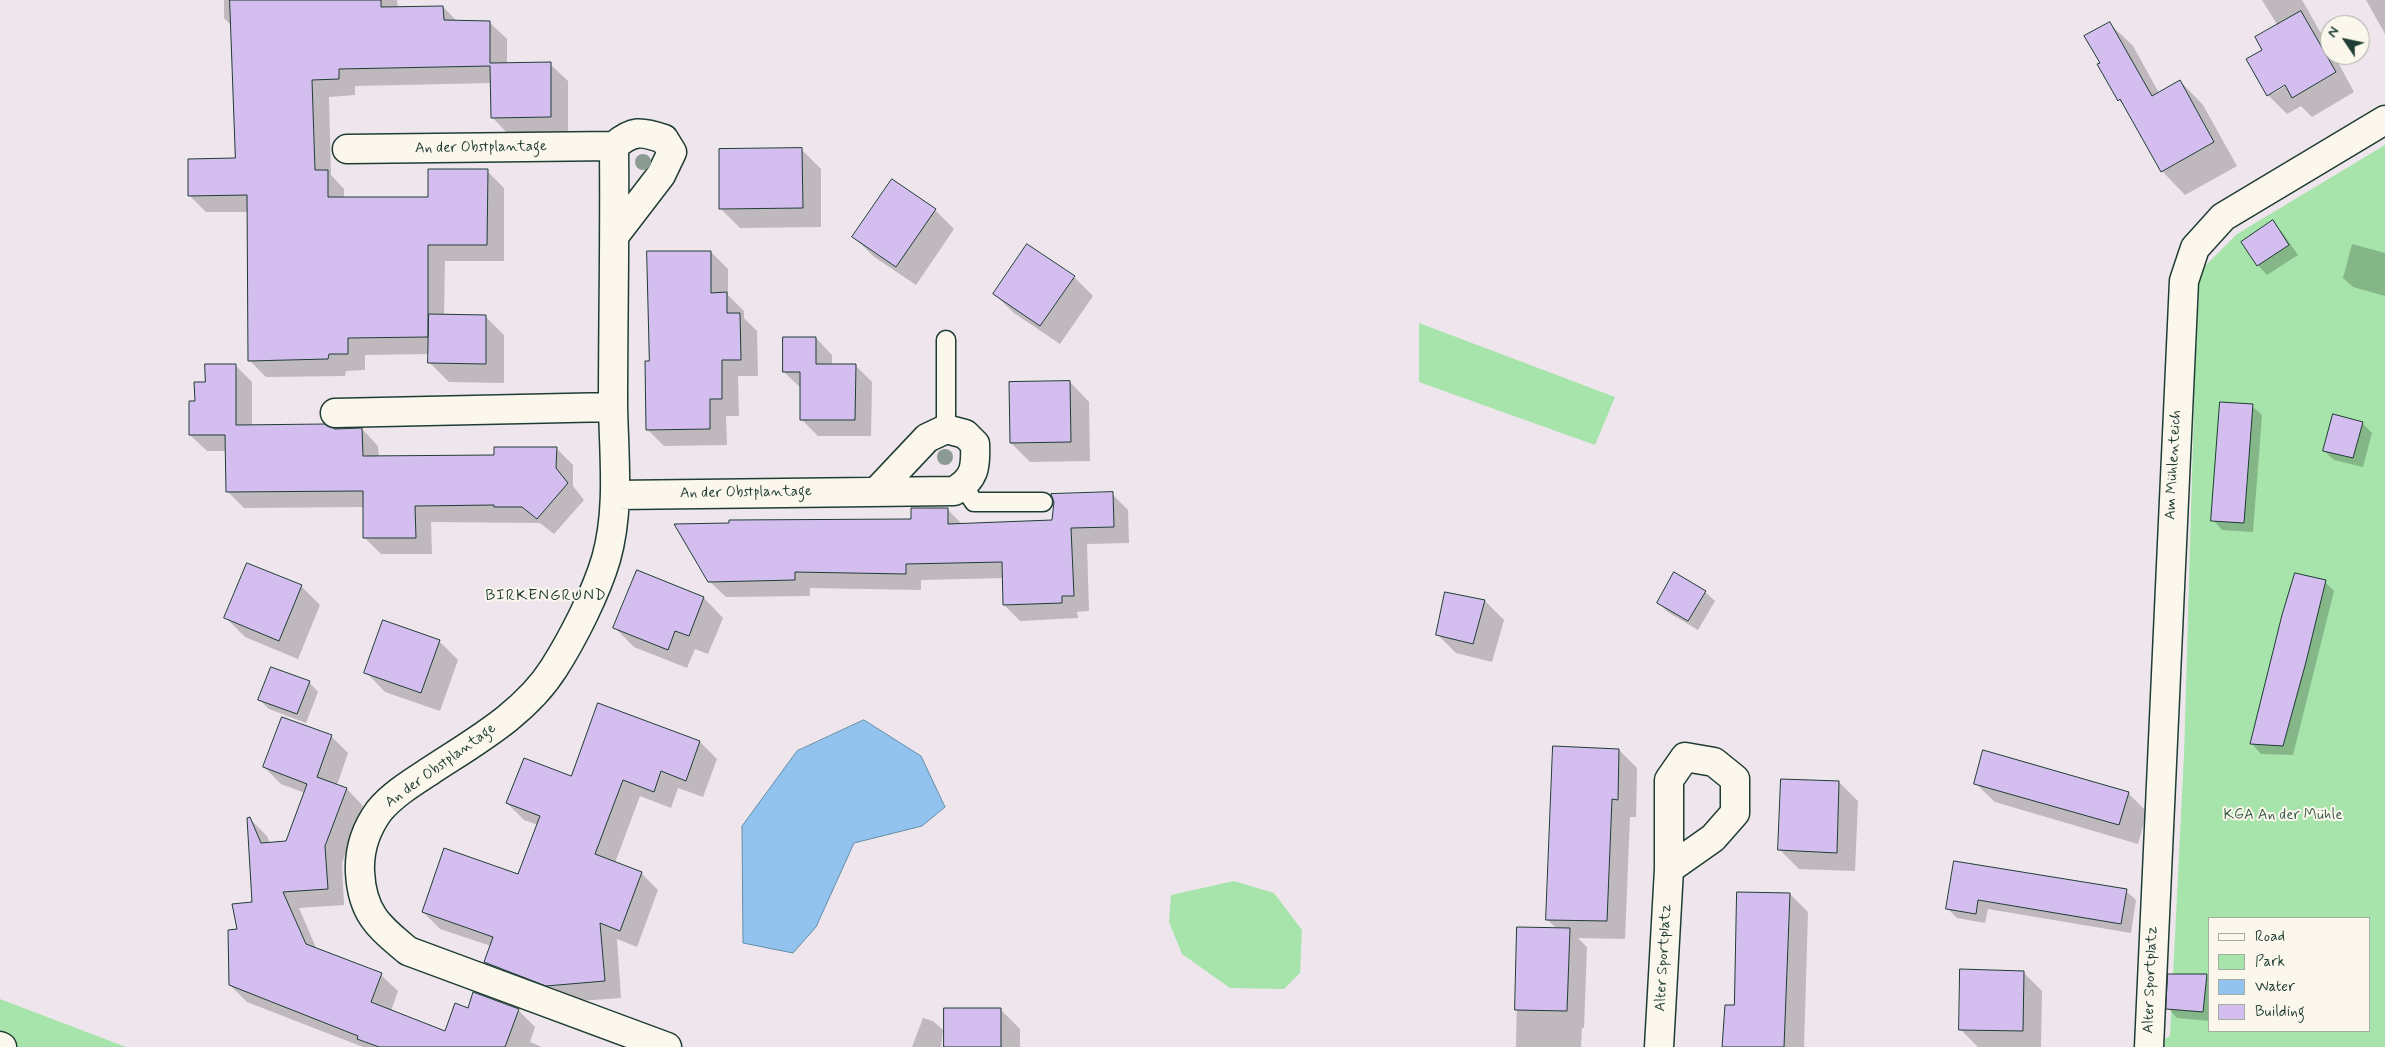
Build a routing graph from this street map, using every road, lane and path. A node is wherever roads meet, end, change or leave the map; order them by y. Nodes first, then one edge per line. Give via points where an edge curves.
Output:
1 (2385, 120) edge
2 (614, 146) junction
3 (348, 149) dead end
4 (615, 235) junction
5 (946, 340) dead end
6 (613, 407) junction
7 (335, 413) dead end
8 (946, 429) junction
9 (963, 486) junction
10 (877, 491) junction
11 (616, 495) junction
12 (1043, 502) dead end
13 (1670, 869) dead end
14 (2154, 914) joint
15 (668, 1047) edge
16 (1659, 1047) edge
17 (2148, 1047) edge

1 - 14 street, Am Mühlenteich via 2223,217 2195,248 2184,281
2 - 3 street, An der Obstplantage
2 - 4 street, An der Obstplantage
2 - 4 street via 629,134 647,133 664,139 672,152 661,175
4 - 6 street, An der Obstplantage
5 - 8 lane
6 - 7 street
6 - 11 street, An der Obstplantage
8 - 9 street via 965,434 975,444 976,467
8 - 10 street via 926,438
9 - 10 street, An der Obstplantage via 954,491
9 - 12 lane via 974,502
10 - 11 street, An der Obstplantage
11 - 15 street, An der Obstplantage via 606,559 576,630 553,670 522,706 485,735 409,785 381,809 368,829 360,857 361,894 379,927 408,951
13 - 16 street, Alter Sportplatz
14 - 17 street, Alter Sportplatz

